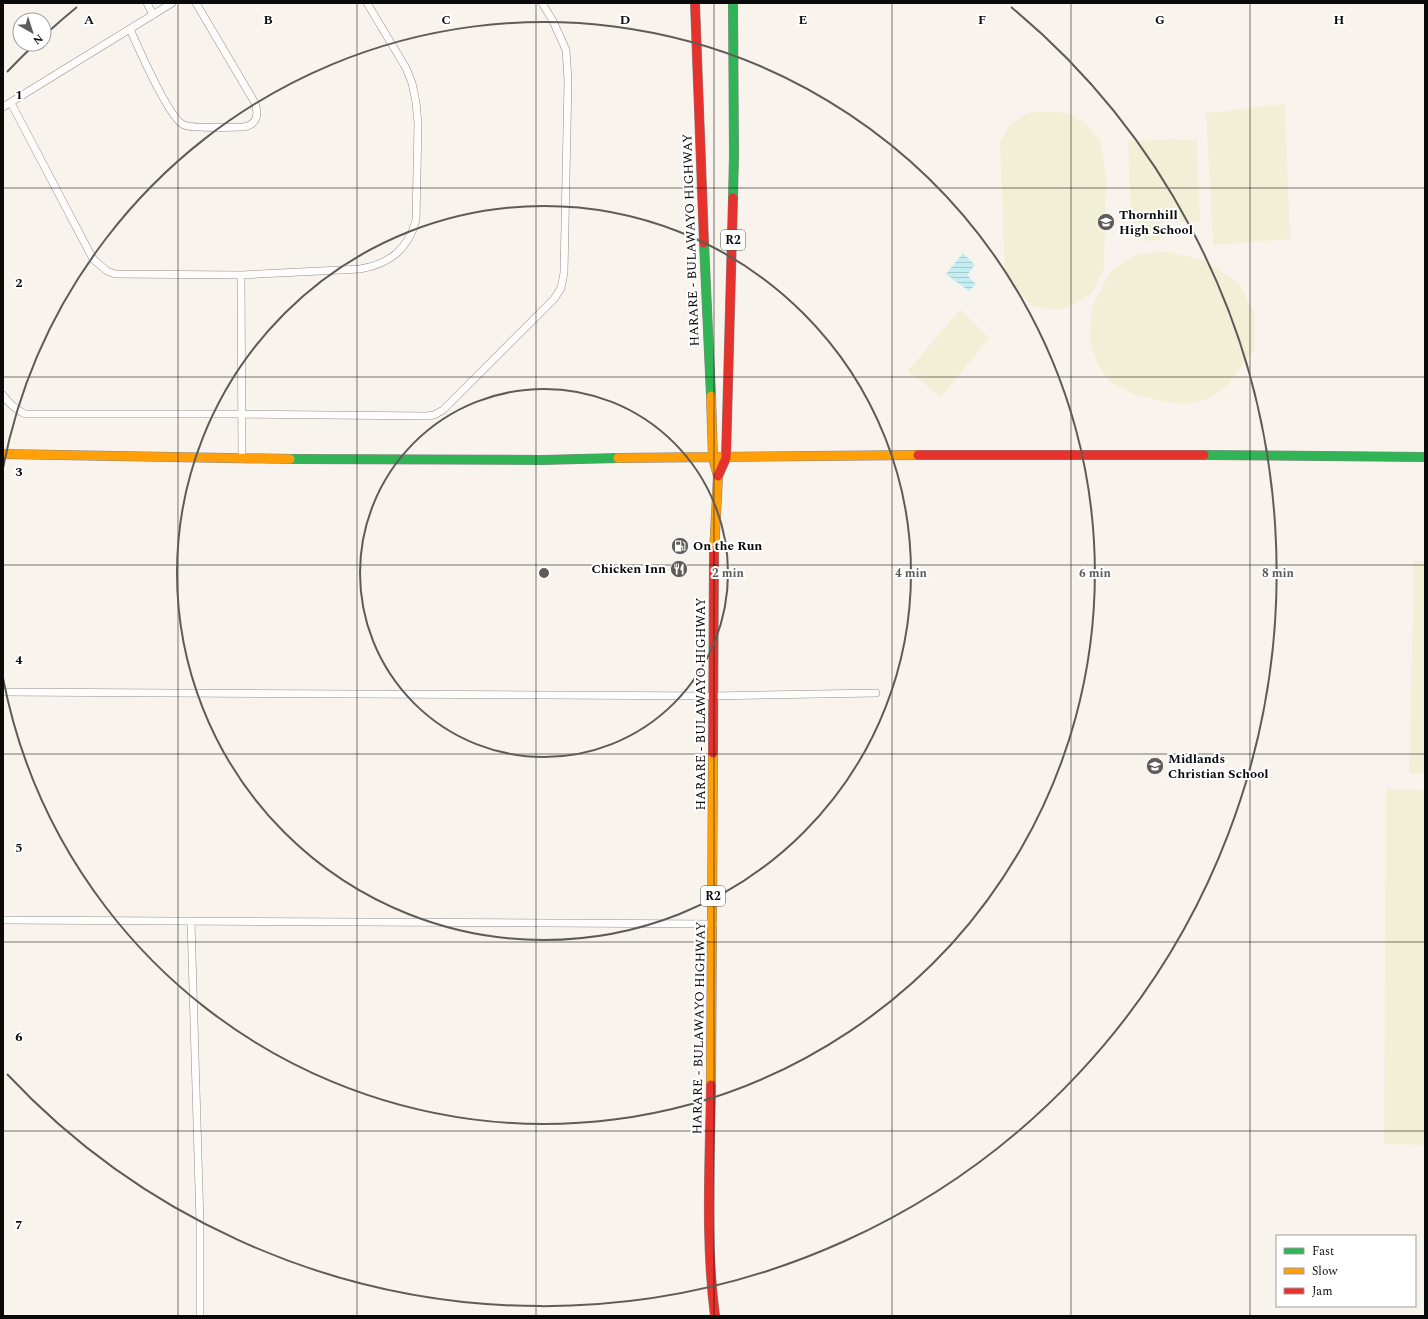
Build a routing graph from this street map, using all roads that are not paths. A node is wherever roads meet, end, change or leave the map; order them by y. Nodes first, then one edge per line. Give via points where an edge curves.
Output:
1 (146, 3) edge
2 (172, 3) edge
3 (196, 3) edge
4 (368, 3) edge
5 (542, 3) edge
6 (695, 3) edge
7 (733, 3) edge
8 (153, 15) junction
9 (130, 29) junction
10 (11, 103) junction
11 (3, 107) edge
12 (241, 275) junction
13 (3, 395) edge
14 (241, 414) junction
15 (3, 454) edge
16 (1425, 457) edge
17 (713, 458) junction
18 (726, 458) junction
19 (242, 459) junction
20 (718, 476) junction
21 (3, 692) edge
22 (876, 693) dead end
23 (713, 696) junction
24 (3, 920) edge
25 (191, 921) junction
26 (713, 924) junction
27 (200, 1316) edge
28 (714, 1316) edge

1 - 8 street
2 - 8 street
3 - 9 street via 255,103 257,116 250,126 194,127 178,121 166,103
4 - 12 street via 406,68 416,102 416,220 412,232 398,251 383,263 373,267
5 - 14 street via 566,50 568,81 564,273 561,288 554,299 443,410 434,415
6 - 17 main road, HARARE - BULAWAYO HIGHWAY / R2
7 - 18 main road, HARARE - BULAWAYO HIGHWAY / R2 via 734,162
8 - 9 street
9 - 10 street
10 - 11 street
10 - 12 street via 93,258 107,271 115,274
12 - 14 street
13 - 14 street via 15,409 25,414
14 - 19 street
15 - 19 main road
16 - 18 main road via 1126,454
17 - 18 main road
17 - 19 main road
17 - 20 main road, HARARE - BULAWAYO HIGHWAY / R2
18 - 20 main road, HARARE - BULAWAYO HIGHWAY / R2
20 - 23 main road, HARARE - BULAWAYO HIGHWAY / R2 via 714,557
21 - 23 street
22 - 23 street
23 - 26 main road, HARARE - BULAWAYO HIGHWAY / R2
24 - 25 street
25 - 26 street
25 - 27 street via 200,1223
26 - 28 main road, HARARE - BULAWAYO HIGHWAY / R2 via 709,1238

